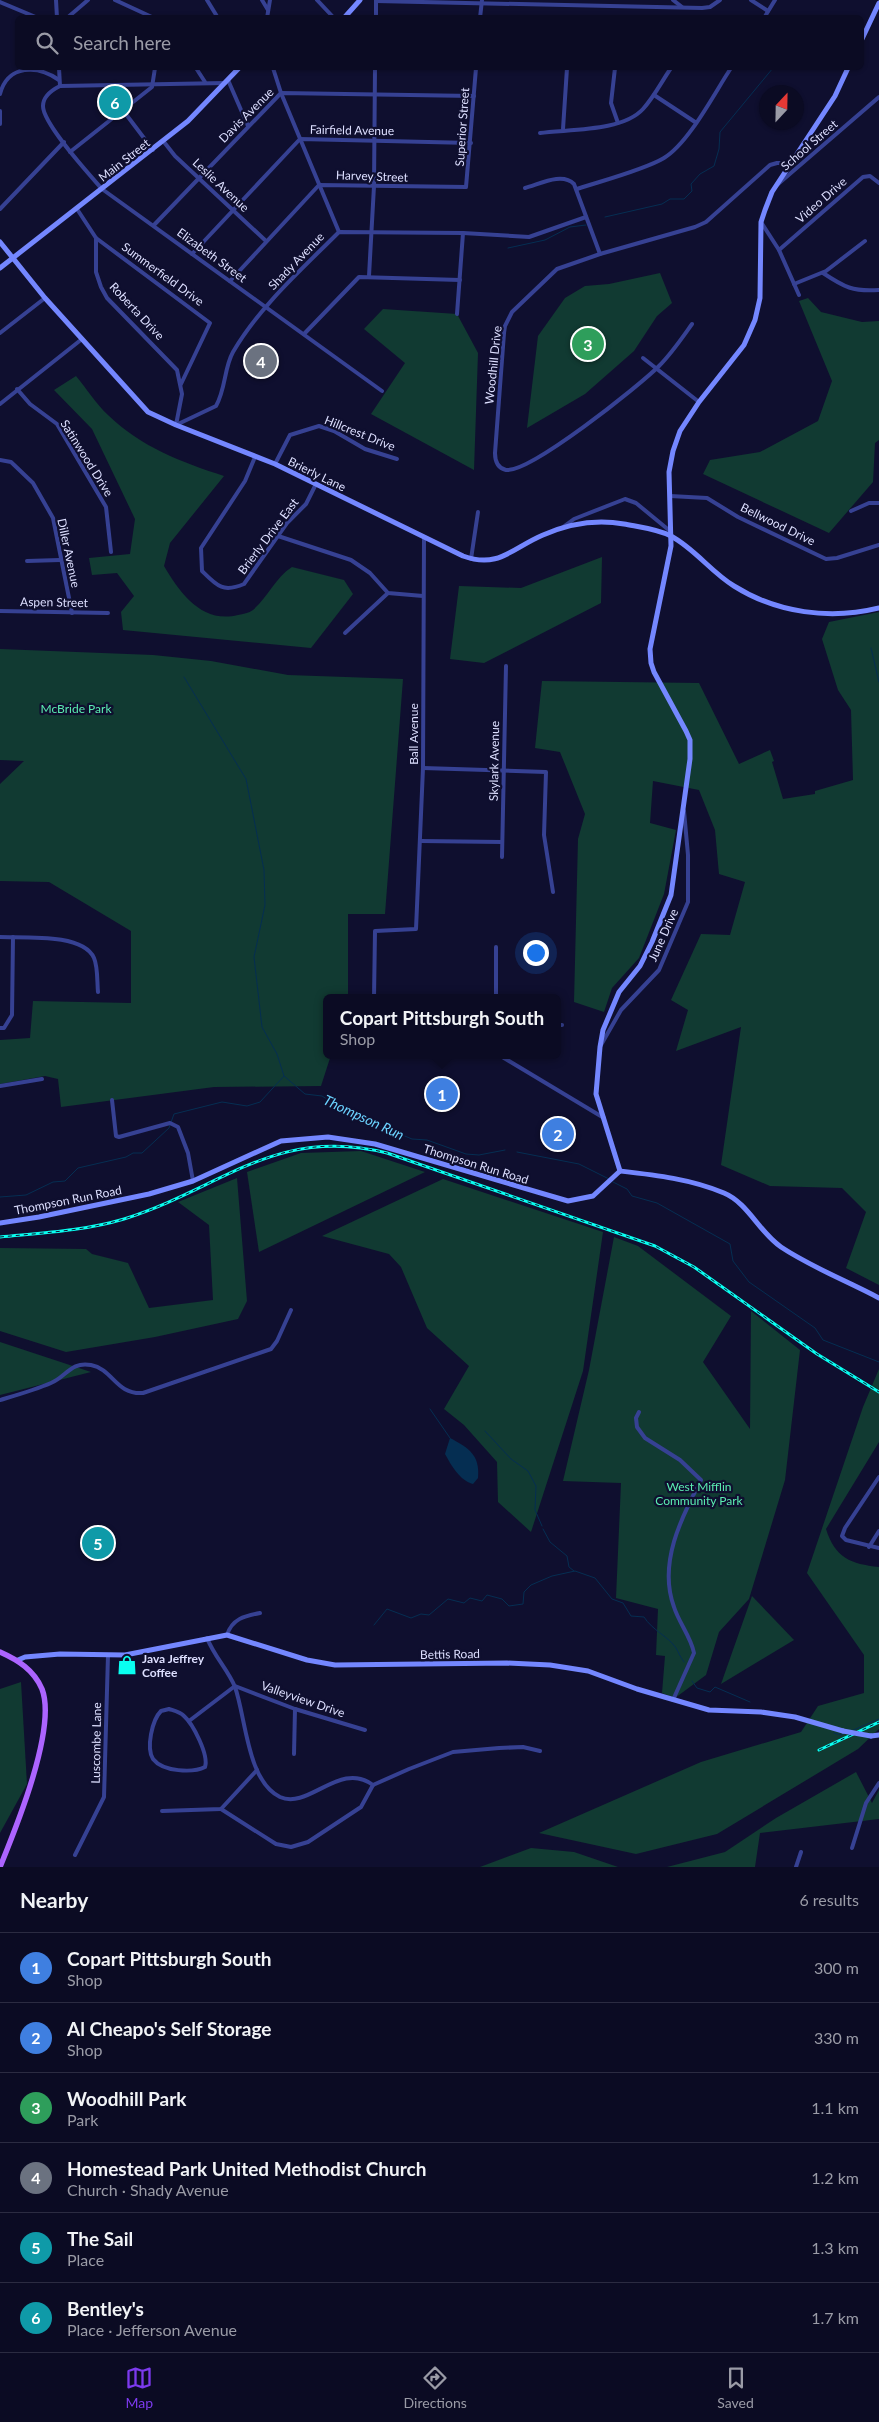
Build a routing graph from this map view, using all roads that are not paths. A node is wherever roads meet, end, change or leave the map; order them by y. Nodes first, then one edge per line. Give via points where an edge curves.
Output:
1 (56, 0) edge
2 (88, 0) edge
3 (115, 0) edge
4 (208, 0) edge
5 (262, 0) edge
6 (270, 0) edge
7 (317, 0) edge
8 (360, 0) edge
9 (376, 0) edge
10 (574, 0) edge
11 (621, 0) edge
12 (673, 0) edge
13 (720, 0) edge
14 (751, 0) edge
15 (775, 0) edge
16 (436, 1) edge
17 (0, 2) edge
18 (482, 2) edge
19 (528, 2) edge
20 (879, 3) edge
21 (574, 6) junction
22 (621, 6) junction
23 (682, 7) junction
24 (268, 10) junction
25 (768, 11) junction
26 (31, 15) edge
27 (57, 15) edge
28 (70, 15) edge
29 (148, 15) edge
30 (216, 15) edge
31 (267, 15) edge
32 (331, 15) edge
33 (347, 15) edge
34 (376, 15) edge
35 (480, 15) edge
36 (766, 15) edge
37 (864, 35) edge
38 (23, 70) edge
39 (42, 70) edge
40 (59, 70) edge
41 (155, 70) edge
42 (197, 70) edge
43 (237, 70) edge
44 (274, 70) edge
45 (376, 70) edge
46 (476, 70) edge
47 (567, 70) edge
48 (615, 70) edge
49 (670, 70) edge
50 (730, 70) edge
51 (847, 70) edge
52 (59, 80) junction
53 (226, 81) junction
54 (205, 82) junction
55 (153, 84) junction
56 (60, 86) junction
57 (281, 93) junction
58 (375, 93) junction
59 (0, 94) edge
60 (654, 95) junction
61 (474, 96) junction
62 (879, 97) edge
63 (122, 110) junction
64 (0, 111) edge
65 (618, 122) junction
66 (695, 122) junction
67 (0, 124) edge
68 (248, 126) junction
69 (563, 129) junction
70 (540, 133) dead end
71 (300, 139) junction
72 (374, 140) junction
73 (64, 142) junction
74 (164, 142) junction
75 (471, 143) junction
76 (153, 150) junction
77 (70, 152) junction
78 (790, 163) junction
79 (199, 178) junction
80 (879, 183) edge
81 (319, 185) junction
82 (374, 186) junction
83 (776, 186) junction
84 (466, 187) joint
85 (525, 188) dead end
86 (102, 189) junction
87 (577, 189) junction
88 (77, 208) junction
89 (0, 209) edge
90 (232, 210) junction
91 (586, 217) junction
92 (761, 222) junction
93 (154, 225) junction
94 (372, 231) junction
95 (339, 232) junction
96 (463, 233) junction
97 (96, 238) junction
98 (266, 241) junction
99 (0, 242) edge
100 (865, 242) dead end
101 (779, 250) junction
102 (192, 254) junction
103 (600, 254) junction
104 (12, 258) junction
105 (0, 268) edge
106 (823, 272) junction
107 (369, 276) junction
108 (460, 280) junction
109 (230, 281) junction
110 (794, 284) junction
111 (879, 290) edge
112 (799, 296) dead end
113 (45, 298) junction
114 (266, 306) junction
115 (457, 314) dead end
116 (692, 324) dead end
117 (0, 333) edge
118 (304, 334) junction
119 (82, 339) junction
120 (643, 358) dead end
121 (656, 368) junction
122 (181, 384) junction
123 (17, 389) junction
124 (382, 391) dead end
125 (699, 402) junction
126 (0, 404) edge
127 (176, 426) junction
128 (255, 457) junction
129 (397, 459) dead end
130 (0, 460) edge
131 (275, 464) junction
132 (316, 484) junction
133 (670, 496) junction
134 (879, 503) edge
135 (851, 511) dead end
136 (478, 512) dead end
137 (563, 528) junction
138 (670, 533) junction
139 (278, 536) junction
140 (424, 539) junction
141 (879, 545) edge
142 (111, 552) dead end
143 (471, 559) junction
144 (60, 560) junction
145 (27, 561) dead end
146 (388, 593) junction
147 (423, 596) junction
148 (879, 608) edge
149 (0, 611) edge
150 (72, 612) junction
151 (108, 614) dead end
152 (344, 633) dead end
153 (506, 666) dead end
154 (423, 768) junction
155 (503, 769) junction
156 (684, 811) junction
157 (421, 841) junction
158 (502, 842) junction
159 (502, 857) dead end
160 (553, 892) dead end
161 (0, 937) edge
162 (14, 938) junction
163 (496, 947) dead end
164 (98, 992) dead end
165 (374, 994) edge
166 (496, 994) edge
167 (2, 1028) edge
168 (600, 1047) junction
169 (506, 1059) edge
170 (42, 1079) dead end
171 (0, 1086) edge
172 (112, 1100) dead end
173 (604, 1118) junction
174 (620, 1171) junction
175 (193, 1181) junction
176 (0, 1223) edge
177 (879, 1298) edge
178 (291, 1310) dead end
179 (0, 1400) edge
180 (639, 1412) dead end
181 (879, 1477) edge
182 (879, 1531) edge
183 (869, 1547) junction
184 (879, 1548) edge
185 (260, 1613) dead end
186 (228, 1635) junction
187 (208, 1638) junction
188 (0, 1652) edge
189 (108, 1655) junction
190 (18, 1660) junction
191 (234, 1686) junction
192 (673, 1700) junction
193 (294, 1709) junction
194 (189, 1721) junction
195 (365, 1730) dead end
196 (879, 1735) edge
197 (540, 1751) dead end
198 (294, 1754) dead end
199 (257, 1770) junction
200 (879, 1783) edge
201 (374, 1784) junction
202 (221, 1809) junction
203 (162, 1811) dead end
204 (852, 1848) dead end
205 (801, 1852) dead end
206 (75, 1855) dead end
207 (0, 1867) edge
208 (796, 1867) edge

1 - 27 street
2 - 28 street
3 - 29 street
4 - 30 street
5 - 24 street
6 - 24 street
7 - 32 street
8 - 33 street
9 - 16 street
9 - 34 street
10 - 21 street
11 - 22 street
12 - 23 street
13 - 23 street via 710,7
14 - 25 street
15 - 25 street
16 - 18 street
17 - 26 street
18 - 19 street
18 - 35 street
19 - 21 street
20 - 37 street
21 - 22 street
22 - 23 street
24 - 31 street
25 - 36 street
38 - 59 street via 8,79
39 - 52 street
40 - 52 street
41 - 55 street
42 - 54 street
43 - 53 street, Main Street
44 - 57 street
45 - 58 street
46 - 61 street, Superior Street
47 - 69 street
48 - 65 street via 611,103
49 - 60 street
50 - 66 street
51 - 78 street via 835,96
52 - 56 street
53 - 54 street
53 - 68 street
53 - 74 street, Main Street via 188,122
54 - 55 street
55 - 56 street
55 - 63 street
56 - 73 street, Elizabeth Street via 44,98 43,106 46,117
57 - 58 street, Davis Avenue
57 - 68 street, Davis Avenue
57 - 71 street
58 - 61 street, Davis Avenue
58 - 72 street
60 - 65 street via 642,110
60 - 66 street
61 - 75 street, Superior Street
62 - 83 street, School Street
63 - 76 street
63 - 77 street
64 - 67 street
65 - 69 street via 593,130
66 - 87 street via 680,144 664,158
68 - 79 street, Davis Avenue
69 - 70 street
71 - 72 street, Fairfield Avenue
71 - 81 street
71 - 90 street, Fairfield Avenue
72 - 75 street, Fairfield Avenue
72 - 82 street
73 - 77 street, Elizabeth Street
73 - 89 street
74 - 76 street, Main Street
74 - 79 street, Leslie Avenue
75 - 84 street, Superior Street
76 - 86 street, Main Street
77 - 86 street, Elizabeth Street
78 - 83 street
78 - 103 street, Woodhill Drive via 770,165 706,222
79 - 90 street, Leslie Avenue
79 - 93 street, Davis Avenue
80 - 101 street, Video Drive via 870,176 863,177
81 - 82 street, Harvey Street
81 - 95 street
81 - 98 street, Harvey Street
82 - 84 street, Harvey Street
82 - 94 street
83 - 92 street
85 - 87 street via 565,178
86 - 88 street, Main Street
86 - 93 street, Elizabeth Street
87 - 91 street
88 - 97 street
88 - 104 street, Main Street
90 - 98 street, Leslie Avenue
90 - 102 street, Fairfield Avenue
91 - 96 street, Shady Avenue via 529,237
91 - 103 street
92 - 101 street
92 - 125 street via 762,274 755,320 738,355
93 - 102 street, Elizabeth Street
94 - 95 street, Shady Avenue
94 - 96 street, Shady Avenue
94 - 107 street
95 - 114 street, Shady Avenue
96 - 108 street
97 - 122 street, Roberta Drive via 96,272 107,298 177,370
97 - 122 street, Summerfield Drive via 210,323
98 - 109 street, Harvey Street
99 - 104 street, Brierly Lane
100 - 106 street
101 - 110 street
102 - 109 street, Elizabeth Street
103 - 121 street, Woodhill Drive via 551,274 509,318 505,326 495,461 500,468 512,469 566,441
104 - 105 street, Main Street
104 - 113 street, Brierly Lane
106 - 110 street
106 - 111 street via 845,288
107 - 108 street
107 - 118 street via 359,277
108 - 115 street
109 - 114 street, Elizabeth Street
110 - 112 street
113 - 117 street
113 - 119 street, Brierly Lane
114 - 118 street, Elizabeth Street
114 - 127 street, Shady Avenue via 228,362 225,386 216,406
116 - 121 street, Woodhill Drive
118 - 124 street, Elizabeth Street
119 - 123 street
119 - 127 street, Brierly Lane via 140,405
120 - 121 street
121 - 125 street
122 - 127 street
123 - 126 street
123 - 142 street, Satinwood Drive via 30,404 57,424 106,507
125 - 133 street via 680,431 673,451 669,472
127 - 128 street, Brierly Lane
128 - 131 street, Brierly Lane
128 - 139 street, Brierly Drive East via 245,481 201,548 202,571 218,587 233,589 244,584
129 - 131 street, Hillcrest Drive via 365,449 319,426 290,435
130 - 144 street, Diller Avenue via 11,462 33,482 53,518
131 - 132 street, Brierly Lane
132 - 139 street, Brierly Drive East via 306,504
132 - 140 street, Brierly Lane
133 - 138 street
133 - 141 street, Bellwood Drive via 707,498 738,517 826,559
134 - 135 street via 869,503
136 - 143 street
137 - 138 street, Brierly Lane via 592,522 615,522
137 - 138 street via 574,519 625,499 636,503
137 - 143 street, Brierly Lane via 542,535 501,558 491,561
138 - 148 street via 726,580 759,599 810,613 843,614
138 - 156 street via 669,555 650,648 654,672 690,740
139 - 146 street via 350,560 370,573
140 - 143 street, Brierly Lane
140 - 147 street, Ball Avenue
144 - 145 street
144 - 150 street, Diller Avenue
146 - 147 street
146 - 152 street
147 - 154 street, Ball Avenue
149 - 150 street, Aspen Street
150 - 151 street, Aspen Street
153 - 155 street, Skylark Avenue
154 - 155 street
154 - 157 street, Ball Avenue
155 - 158 street, Skylark Avenue
155 - 160 street via 546,772 544,835
156 - 168 street via 671,895 640,966 619,992 603,1030
156 - 168 street, June Drive via 688,902 659,970 621,1010
157 - 158 street
157 - 165 street, Ball Avenue via 416,929 375,931
158 - 159 street, Skylark Avenue
161 - 162 street
162 - 164 street via 66,940 87,948 95,959
162 - 167 street via 12,1015
163 - 166 street
168 - 173 street via 596,1094
169 - 173 street
170 - 171 street
172 - 175 street via 116,1136 172,1124 178,1127 188,1152
173 - 174 street
174 - 175 street, Thompson Run Road via 593,1196 568,1202 375,1144 328,1137 281,1141
174 - 177 street via 697,1183 726,1194 781,1247
175 - 176 street, Thompson Run Road via 149,1194
178 - 179 street via 271,1349 144,1393 126,1391 99,1368 89,1364 66,1370 53,1382
180 - 192 street via 636,1418 640,1433 680,1460 701,1480 686,1509 668,1566 673,1606 694,1653
181 - 183 street via 842,1536
182 - 183 street
183 - 184 street
185 - 186 street via 247,1615 234,1623
186 - 187 street, Bettis Road
186 - 192 street, Bettis Road via 335,1666 507,1664 573,1668
187 - 189 street, Bettis Road via 137,1653
187 - 191 street via 211,1649
188 - 190 main road
189 - 190 street, Bettis Road via 60,1654
189 - 206 street, Luscombe Lane via 104,1797
190 - 207 main road via 41,1688 46,1717 25,1804
191 - 193 street, Valleyview Drive
191 - 194 street
191 - 199 street
192 - 196 street, Bettis Road, bridge via 709,1710 761,1712 795,1717 843,1731
193 - 195 street, Valleyview Drive
193 - 198 street
194 - 194 street via 181,1713 169,1709 161,1711 151,1727 151,1752 161,1765 185,1770 206,1767 206,1755
197 - 201 street via 523,1748 453,1752
199 - 201 street via 266,1786 281,1797 291,1799 300,1798 332,1782 354,1778
199 - 202 street
200 - 204 street via 866,1804
201 - 202 street via 360,1807 308,1842 291,1847 276,1844
202 - 203 street
205 - 208 street

